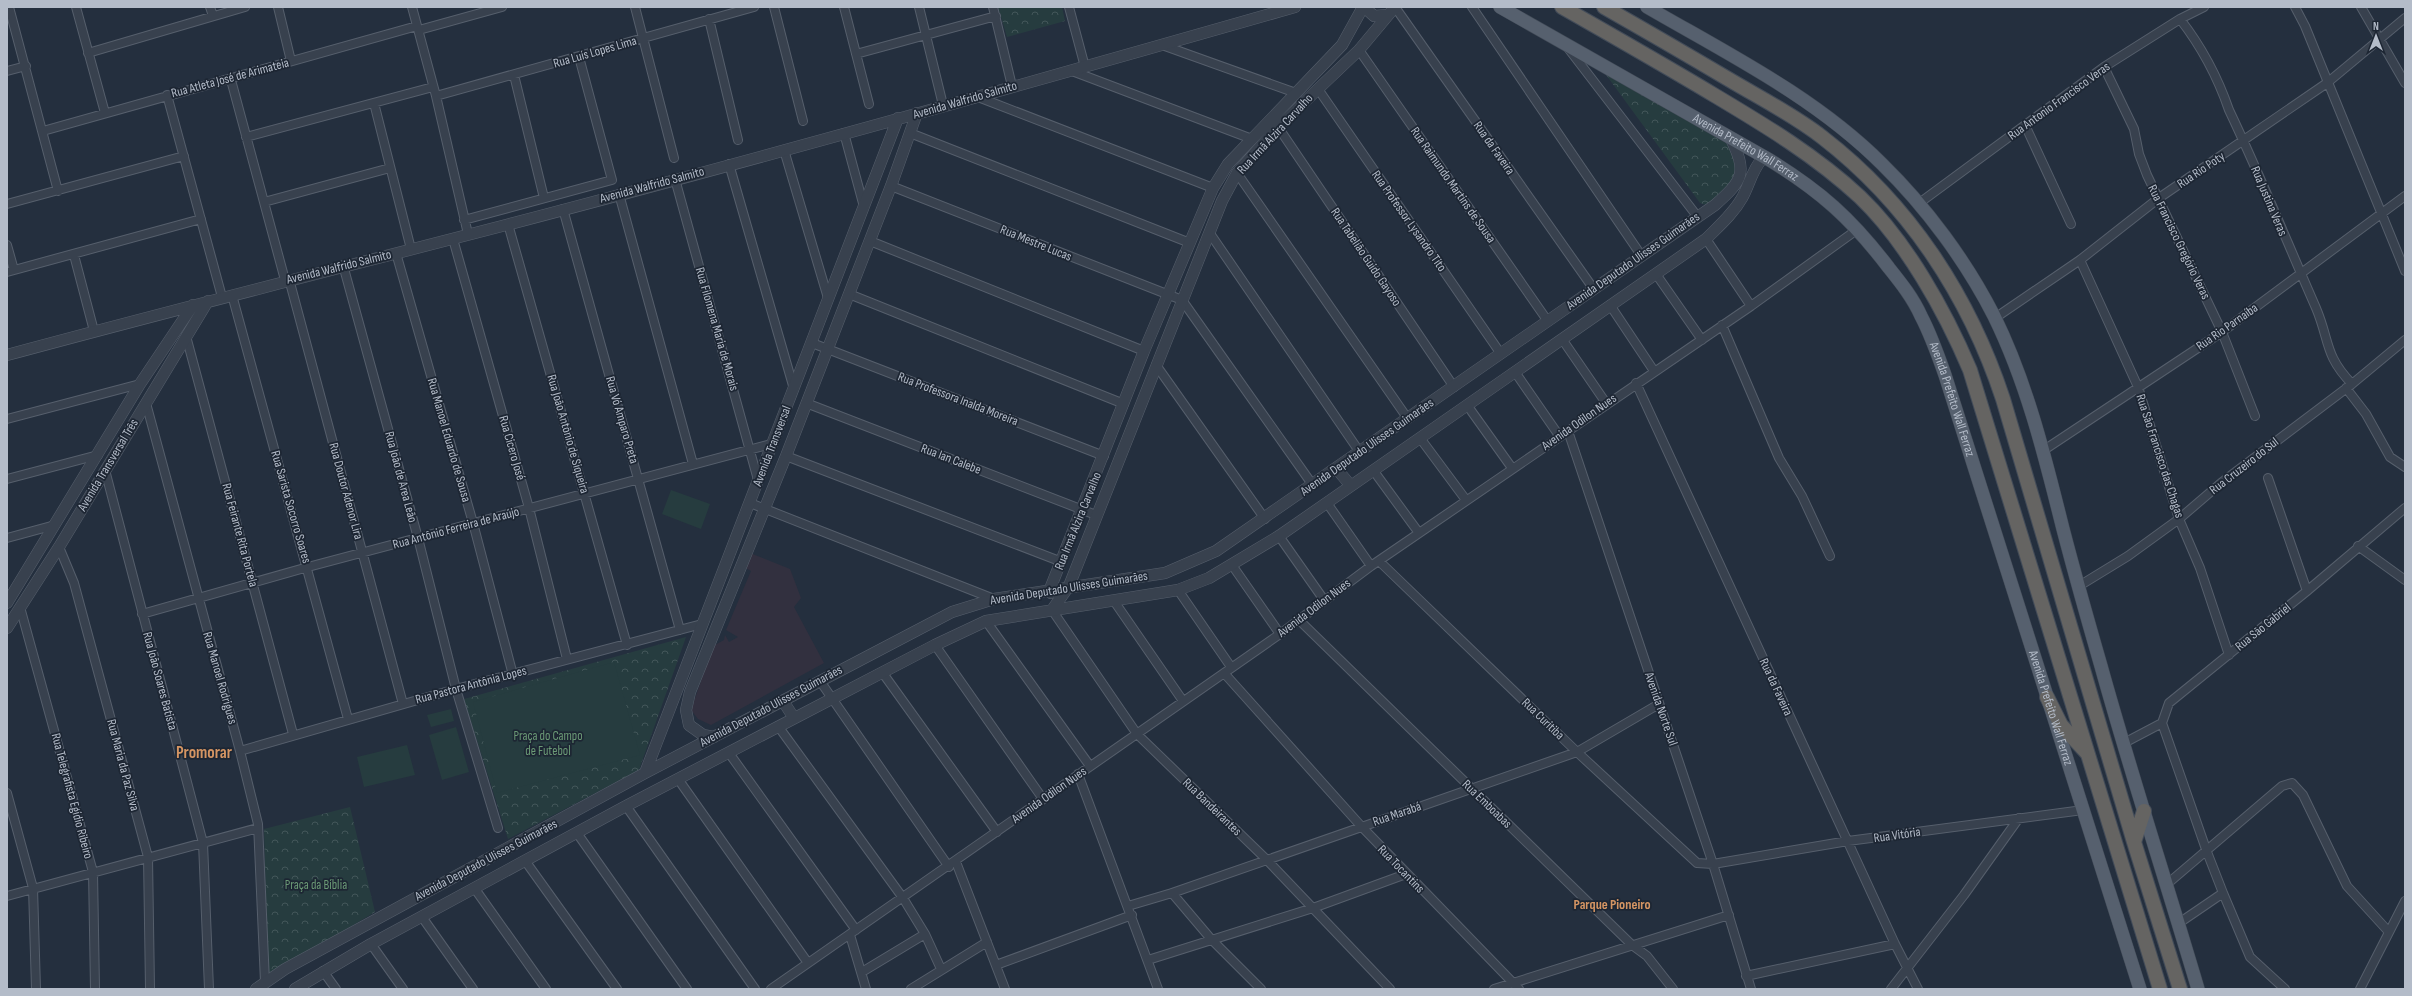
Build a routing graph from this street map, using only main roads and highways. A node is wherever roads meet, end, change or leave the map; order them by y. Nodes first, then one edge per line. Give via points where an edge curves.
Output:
1 (1500, 7) edge
2 (1562, 7) edge
3 (1604, 7) edge
4 (1647, 7) edge
5 (2047, 697) junction
6 (2088, 755) junction
7 (2144, 811) junction
8 (2134, 842) junction
9 (2140, 989) edge
10 (2160, 989) edge
11 (2180, 989) edge
12 (2198, 989) edge

1 - 5 main road, Avenida Prefeito Wall Ferraz via 1768,159 1833,204 1858,229 1908,292 1930,336 1963,427
2 - 6 highway, Avenida Prefeito Wall Ferraz via 1772,129 1809,154 1861,198 1914,265 1941,308 1970,370
3 - 8 highway via 1789,114 1822,136 1878,186 1932,253 1962,302 1991,364
4 - 7 main road via 1800,98 1833,121 1881,162 1918,204 1976,282 2009,350 2044,450 2078,586
5 - 6 highway via 2061,724
5 - 9 main road, Avenida Prefeito Wall Ferraz
6 - 10 highway, Avenida Prefeito Wall Ferraz
7 - 8 highway
7 - 12 main road
8 - 11 highway

